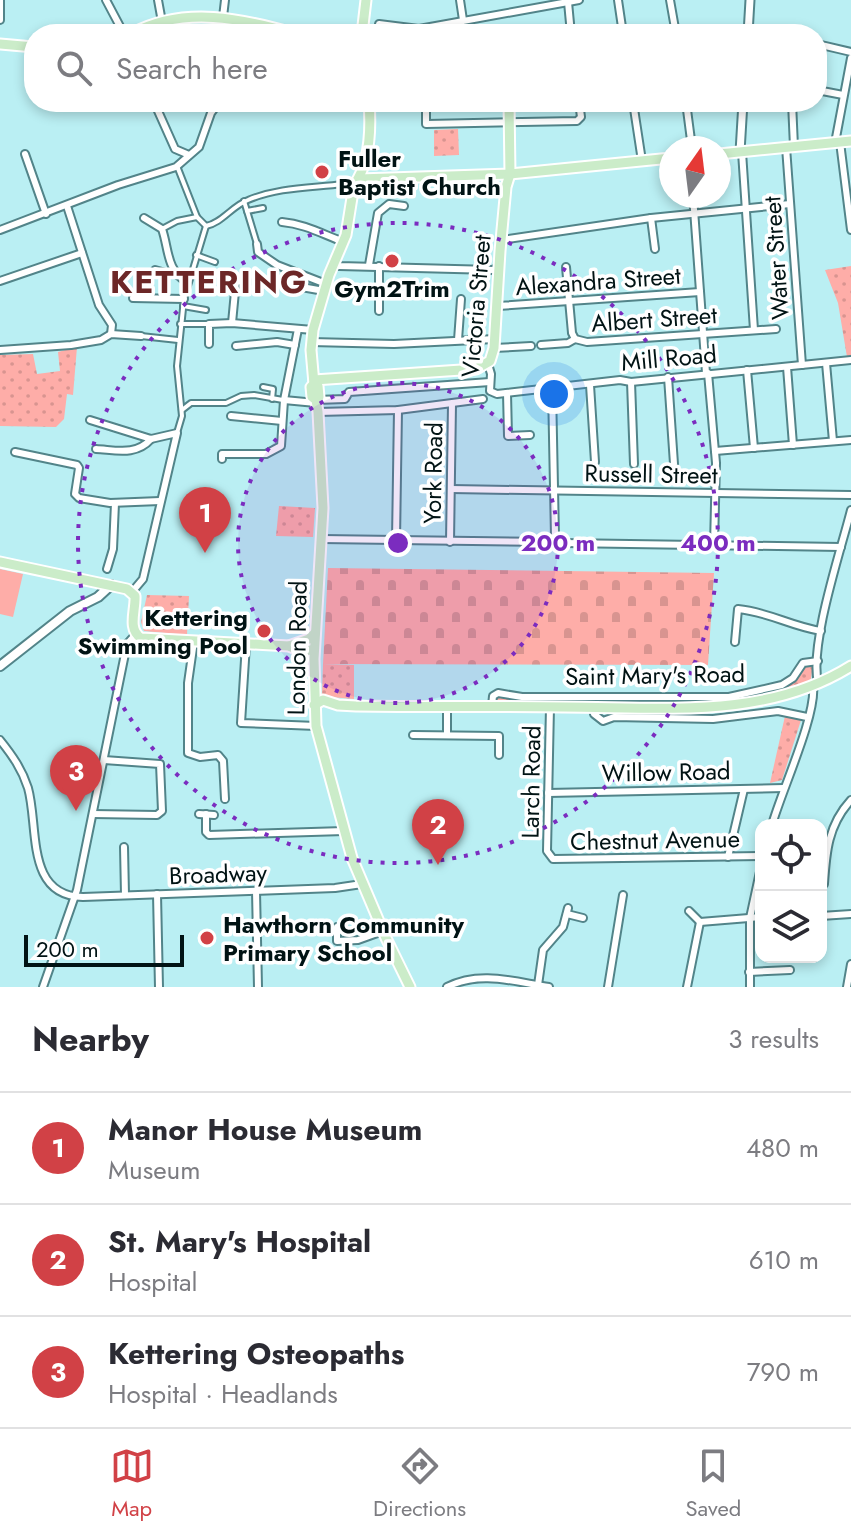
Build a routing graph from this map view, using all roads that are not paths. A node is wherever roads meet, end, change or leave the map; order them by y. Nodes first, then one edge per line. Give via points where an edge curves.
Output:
1 (0, 0) edge
2 (106, 0) edge
3 (158, 0) edge
4 (225, 0) edge
5 (366, 0) edge
6 (460, 0) edge
7 (579, 0) edge
8 (618, 0) edge
9 (670, 0) edge
10 (750, 0) edge
11 (568, 2) edge
12 (223, 17) junction
13 (0, 20) edge
14 (463, 20) junction
15 (162, 22) junction
16 (119, 24) edge
17 (158, 24) edge
18 (248, 24) edge
19 (364, 24) edge
20 (452, 24) edge
21 (570, 24) edge
22 (622, 24) edge
23 (674, 24) edge
24 (749, 24) edge
25 (0, 44) edge
26 (24, 46) edge
27 (827, 47) edge
28 (851, 55) edge
29 (827, 92) edge
30 (843, 95) junction
31 (157, 112) edge
32 (213, 112) edge
33 (369, 112) edge
34 (426, 112) edge
35 (509, 112) edge
36 (580, 112) edge
37 (635, 112) edge
38 (687, 112) edge
39 (743, 112) edge
40 (792, 112) edge
41 (509, 123) junction
42 (690, 136) edge
43 (842, 142) edge
44 (790, 147) junction
45 (177, 151) junction
46 (741, 152) junction
47 (731, 153) edge
48 (25, 154) dead end
49 (189, 155) junction
50 (659, 159) edge
51 (642, 161) junction
52 (178, 165) junction
53 (847, 172) edge
54 (510, 174) junction
55 (362, 178) junction
56 (353, 190) junction
57 (849, 200) edge
58 (244, 201) junction
59 (790, 204) junction
60 (67, 206) junction
61 (404, 206) dead end
62 (263, 208) dead end
63 (694, 208) edge
64 (745, 208) junction
65 (247, 211) junction
66 (694, 213) junction
67 (46, 214) junction
68 (197, 217) junction
69 (144, 218) dead end
70 (651, 218) junction
71 (282, 222) dead end
72 (206, 226) junction
73 (162, 229) junction
74 (0, 230) edge
75 (851, 230) edge
76 (501, 240) junction
77 (344, 242) junction
78 (257, 244) joint
79 (655, 249) dead end
80 (82, 253) junction
81 (196, 255) junction
82 (215, 262) dead end
83 (334, 264) junction
84 (499, 264) junction
85 (369, 265) junction
86 (379, 266) junction
87 (566, 267) dead end
88 (173, 269) junction
89 (155, 270) dead end
90 (0, 281) edge
91 (187, 282) junction
92 (248, 282) dead end
93 (279, 283) dead end
94 (325, 287) junction
95 (700, 292) junction
96 (133, 298) dead end
97 (461, 299) dead end
98 (570, 301) junction
99 (183, 302) junction
100 (498, 306) junction
101 (206, 310) dead end
102 (379, 311) dead end
103 (232, 323) junction
104 (180, 324) junction
105 (209, 324) junction
106 (298, 329) junction
107 (776, 329) dead end
108 (754, 330) junction
109 (703, 333) junction
110 (111, 334) junction
111 (141, 336) joint
112 (312, 336) junction
113 (575, 339) junction
114 (178, 340) junction
115 (458, 340) junction
116 (209, 344) dead end
117 (495, 344) junction
118 (295, 345) junction
119 (541, 345) dead end
120 (236, 346) dead end
121 (531, 346) dead end
122 (522, 347) junction
123 (0, 350) edge
124 (523, 357) dead end
125 (851, 360) edge
126 (826, 363) junction
127 (488, 364) junction
128 (802, 365) junction
129 (787, 367) junction
130 (747, 370) junction
131 (707, 373) junction
132 (668, 377) junction
133 (314, 382) junction
134 (490, 382) junction
135 (631, 382) junction
136 (590, 385) junction
137 (263, 387) dead end
138 (552, 388) junction
139 (492, 393) joint
140 (507, 393) junction
141 (272, 399) junction
142 (483, 399) dead end
143 (284, 400) junction
144 (452, 404) junction
145 (317, 405) junction
146 (182, 410) junction
147 (398, 410) junction
148 (231, 416) dead end
149 (90, 420) dead end
150 (282, 421) junction
151 (177, 433) junction
152 (530, 435) dead end
153 (151, 439) junction
154 (851, 440) edge
155 (833, 441) junction
156 (793, 445) junction
157 (754, 448) junction
158 (96, 449) dead end
159 (715, 451) junction
160 (15, 452) dead end
161 (222, 459) dead end
162 (595, 462) dead end
163 (634, 464) dead end
164 (674, 464) dead end
165 (451, 489) junction
166 (556, 491) junction
167 (715, 493) junction
168 (851, 495) edge
169 (160, 501) junction
170 (115, 503) junction
171 (851, 510) edge
172 (848, 534) edge
173 (321, 539) junction
174 (396, 540) junction
175 (450, 542) junction
176 (563, 543) dead end
177 (714, 545) junction
178 (841, 547) junction
179 (0, 562) edge
180 (107, 569) dead end
181 (111, 585) junction
182 (132, 592) junction
183 (821, 631) junction
184 (315, 633) junction
185 (136, 634) junction
186 (194, 641) junction
187 (735, 642) dead end
188 (246, 644) junction
189 (291, 645) junction
190 (314, 649) junction
191 (303, 652) junction
192 (818, 661) junction
193 (314, 662) junction
194 (0, 666) edge
195 (851, 666) edge
196 (815, 684) junction
197 (314, 705) junction
198 (447, 706) junction
199 (492, 706) junction
200 (550, 707) junction
201 (593, 707) junction
202 (807, 717) junction
203 (316, 726) junction
204 (413, 735) dead end
205 (447, 735) junction
206 (0, 740) edge
207 (7, 749) junction
208 (0, 755) edge
209 (499, 755) dead end
210 (104, 760) junction
211 (784, 788) junction
212 (744, 789) junction
213 (548, 793) junction
214 (225, 799) dead end
215 (851, 800) edge
216 (93, 814) junction
217 (206, 814) dead end
218 (774, 819) edge
219 (344, 831) junction
220 (124, 847) dead end
221 (827, 855) edge
222 (755, 856) edge
223 (550, 857) joint
224 (728, 857) junction
225 (362, 884) junction
226 (256, 891) junction
227 (756, 891) edge
228 (157, 894) junction
229 (125, 895) junction
230 (623, 895) dead end
231 (75, 897) junction
232 (689, 911) dead end
233 (851, 914) edge
234 (827, 916) edge
235 (583, 918) dead end
236 (750, 918) junction
237 (755, 918) edge
238 (700, 922) junction
239 (337, 927) dead end
240 (383, 931) junction
241 (851, 964) edge
242 (790, 970) dead end
243 (749, 972) junction
244 (538, 985) edge
245 (43, 987) edge
246 (159, 987) edge
247 (258, 987) edge
248 (410, 987) edge
249 (447, 987) edge
250 (549, 987) edge
251 (608, 987) edge
252 (687, 987) edge
253 (750, 987) edge
254 (847, 987) edge

1 - 13 street
2 - 16 street
3 - 15 street
4 - 12 street
5 - 19 main road
6 - 14 street
7 - 11 street
8 - 22 street
9 - 23 street
10 - 24 street
11 - 14 street
11 - 21 street
12 - 15 main road
12 - 18 main road
14 - 20 street
15 - 17 main road
25 - 26 main road
27 - 28 street
28 - 30 street
29 - 30 street
30 - 43 street
31 - 45 street
32 - 49 street via 201,144
33 - 55 main road
34 - 41 street via 426,124
35 - 41 main road, Victoria Street
36 - 41 street via 580,119
37 - 51 street
38 - 42 street
39 - 46 street
40 - 44 street, Water Street
41 - 54 main road, Victoria Street
43 - 44 main road
43 - 53 street
44 - 46 main road
44 - 59 street, Water Street
45 - 49 street
45 - 52 street
46 - 47 main road
46 - 64 street
48 - 67 street
49 - 52 street
50 - 51 main road
51 - 54 main road
52 - 60 street
52 - 68 street
53 - 57 street
54 - 55 main road
54 - 76 main road, Victoria Street
55 - 56 main road
56 - 58 street via 343,184 312,187
56 - 77 main road
57 - 75 street
58 - 65 street
58 - 72 street
59 - 64 street
59 - 128 street, Water Street
60 - 67 street
60 - 80 street
61 - 85 street via 389,204 378,213
62 - 65 street
63 - 66 street
64 - 66 street
64 - 108 street
65 - 78 street
66 - 70 street
66 - 95 street
67 - 74 street
68 - 72 street
68 - 73 street
69 - 73 street
70 - 76 street
70 - 79 street
71 - 77 street via 299,223
72 - 81 street
73 - 88 street
76 - 84 main road, Victoria Street
77 - 83 main road
78 - 94 street via 258,252 277,265
80 - 90 street
80 - 110 street
81 - 82 street
81 - 91 street
83 - 85 street
83 - 94 main road
84 - 86 street via 493,270
84 - 100 main road, Victoria Street
85 - 86 street
86 - 102 street
87 - 98 street, Albert Street
88 - 89 street via 169,274
88 - 91 street
91 - 99 street
92 - 103 street via 236,281
93 - 94 street
94 - 112 main road
95 - 98 street, Alexandra Street
95 - 109 street
96 - 99 street
97 - 115 street
98 - 100 street, Alexandra Street
98 - 113 street, Albert Street
99 - 101 street
99 - 104 street
100 - 117 main road, Victoria Street
103 - 105 street
103 - 106 street
104 - 105 street
104 - 114 street
105 - 116 street
106 - 112 street
106 - 118 street
107 - 108 street, Albert Street
108 - 109 street, Albert Street
109 - 113 street, Albert Street
109 - 131 street
110 - 111 street
110 - 123 street via 71,345
111 - 114 street
112 - 115 street via 394,344
112 - 133 main road, London Road
113 - 119 street
114 - 146 street
115 - 117 street
117 - 122 street
117 - 127 main road, Victoria Street
118 - 120 street
118 - 143 street
121 - 122 street
122 - 124 street
125 - 126 street, Mill Road
126 - 128 street, Mill Road
126 - 155 street
127 - 133 main road
127 - 134 street, Victoria Street
128 - 129 street, Mill Road
129 - 130 street, Mill Road
129 - 156 street
130 - 131 street, Mill Road
130 - 157 street
131 - 132 street, Mill Road
131 - 159 street
132 - 135 street, Mill Road
132 - 164 street
133 - 145 main road, London Road
134 - 139 street, Victoria Street
134 - 145 street via 349,392 345,399
135 - 136 street, Mill Road
135 - 163 street
136 - 138 street, Mill Road
136 - 162 street
137 - 141 street via 273,389
138 - 140 street, Mill Road
138 - 166 street
139 - 140 street, Mill Road
140 - 152 street via 508,436
141 - 143 street
141 - 146 street via 241,396 226,403 191,403
142 - 144 street
143 - 145 street
143 - 150 street
144 - 147 street
144 - 165 street, York Road
145 - 147 street
145 - 173 main road, London Road
146 - 151 street
147 - 174 street
148 - 150 street
149 - 153 street
150 - 161 street via 277,449 222,454
151 - 153 street
151 - 169 street
153 - 158 street via 128,452
154 - 155 street
155 - 156 street
156 - 157 street
157 - 159 street
159 - 167 street
160 - 170 street via 79,468 79,498
165 - 166 street, Russell Street
165 - 175 street, York Road
166 - 167 street, Russell Street
166 - 175 street via 554,540
167 - 168 street, Russell Street
167 - 177 street
169 - 170 street
169 - 182 street via 143,579
170 - 180 street
171 - 172 street
172 - 178 street
173 - 174 street
173 - 184 main road, London Road
174 - 175 street
176 - 177 street
177 - 178 street
178 - 183 street
179 - 181 main road
181 - 182 main road
181 - 194 main road
182 - 185 main road
183 - 187 street via 738,609
183 - 192 street
184 - 189 main road
184 - 190 main road, London Road
185 - 186 main road
185 - 210 street via 127,644
186 - 188 main road
186 - 214 street via 188,753 218,755 223,761
188 - 189 main road
188 - 203 street via 241,723
189 - 190 main road
189 - 191 main road
190 - 191 main road
190 - 193 main road, London Road
191 - 193 main road
192 - 196 street
192 - 199 street, Saint Mary's Road via 803,663 782,685 740,696 498,693
193 - 197 main road, London Road
195 - 196 main road, Saint Mary's Road
196 - 201 main road, Saint Mary's Road via 724,707
196 - 202 street
197 - 198 main road, Saint Mary's Road via 323,700 338,705
197 - 203 main road, London Road
198 - 199 main road, Saint Mary's Road
198 - 205 street
199 - 200 main road, Saint Mary's Road
200 - 201 main road, Saint Mary's Road
200 - 213 street, Larch Road
201 - 202 street, Saint Mary's Road via 603,721 731,718 778,711
202 - 211 street
203 - 219 main road, London Road
204 - 205 street
205 - 209 street via 499,736
206 - 207 street
207 - 208 street
207 - 231 street via 29,791 44,873 56,891
210 - 216 street
210 - 216 street via 160,764 162,811
211 - 212 street, Willow Road
211 - 218 street
212 - 213 street, Willow Road
212 - 224 street
213 - 223 street, Larch Road
215 - 221 street via 836,819
216 - 231 street
217 - 219 street via 209,835
219 - 225 main road, London Road
220 - 229 street
222 - 224 street, Chestnut Avenue
223 - 224 street, Chestnut Avenue
225 - 226 street, Broadway
225 - 240 main road, London Road
226 - 228 street, Broadway
226 - 247 street
227 - 236 street
228 - 229 street, Broadway
228 - 246 street
229 - 231 street, Broadway
230 - 251 street
231 - 245 street
232 - 238 street
233 - 234 street
235 - 244 street via 568,911 563,927 546,944
236 - 237 street
236 - 238 street
236 - 243 street
238 - 252 street
239 - 240 street via 337,941
240 - 248 main road, London Road
241 - 254 street
242 - 243 street
243 - 253 street
244 - 249 street via 481,977
244 - 250 street

